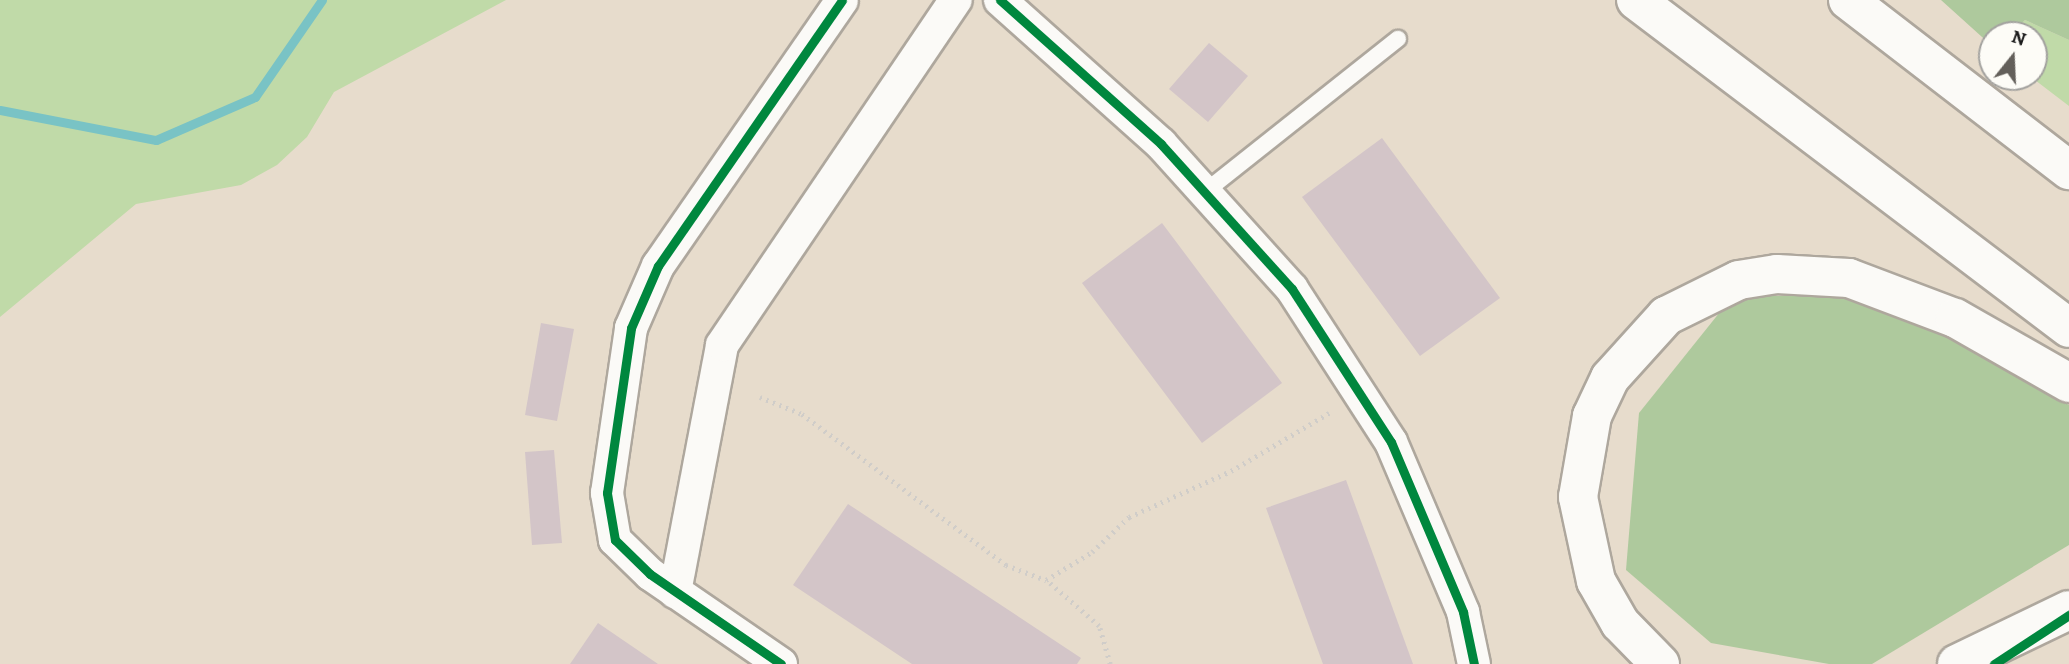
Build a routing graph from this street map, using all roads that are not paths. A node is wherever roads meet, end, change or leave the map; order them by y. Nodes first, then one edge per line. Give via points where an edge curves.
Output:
1 (842, 0) edge
2 (956, 0) edge
3 (1000, 0) edge
4 (1636, 0) edge
5 (1848, 0) edge
6 (1398, 39) dead end
7 (2069, 170) edge
8 (1206, 191) junction
9 (2069, 328) edge
10 (2069, 383) edge
11 (675, 592) junction
12 (2069, 610) edge
13 (781, 664) edge
14 (1474, 664) edge
15 (1660, 664) edge
16 (1957, 664) edge

1 - 11 street via 658,267 631,328 607,493 615,540
2 - 11 street via 722,345
3 - 8 street
4 - 9 highway
5 - 7 highway
6 - 8 lane
8 - 14 street via 1292,289 1391,442 1463,612
10 - 15 highway via 1955,318 1849,278 1777,274 1739,280 1667,316 1610,378 1589,426 1578,497 1596,581 1620,623
11 - 13 street
12 - 16 highway

